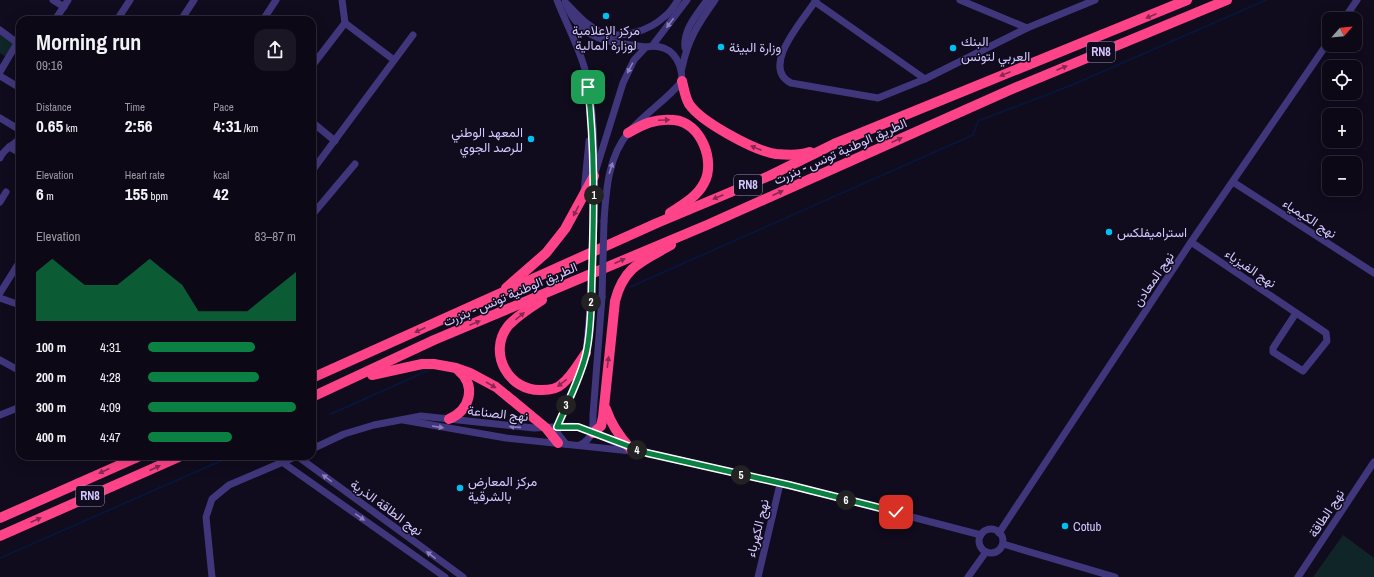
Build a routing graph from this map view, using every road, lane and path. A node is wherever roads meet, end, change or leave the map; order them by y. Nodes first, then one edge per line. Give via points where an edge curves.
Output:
1 (53, 0) edge
2 (68, 0) edge
3 (130, 0) edge
4 (194, 0) edge
5 (276, 0) edge
6 (342, 0) edge
7 (678, 0) edge
8 (687, 0) edge
9 (707, 0) edge
10 (715, 0) edge
11 (960, 0) edge
12 (1095, 0) edge
13 (1187, 0) edge
14 (1227, 0) edge
15 (1357, 0) edge
16 (562, 1) edge
17 (816, 1) edge
18 (64, 7) junction
19 (1349, 12) edge
20 (58, 16) edge
21 (120, 16) edge
22 (184, 16) edge
23 (266, 16) edge
24 (345, 23) junction
25 (1027, 28) junction
26 (0, 30) edge
27 (413, 35) dead end
28 (16, 42) edge
29 (649, 47) junction
30 (16, 48) edge
31 (1322, 51) edge
32 (685, 52) junction
33 (394, 60) junction
34 (316, 61) edge
35 (682, 68) junction
36 (0, 72) edge
37 (0, 76) edge
38 (924, 79) junction
39 (682, 81) junction
40 (16, 86) edge
41 (591, 117) junction
42 (0, 118) edge
43 (316, 125) edge
44 (16, 128) edge
45 (628, 133) junction
46 (16, 141) edge
47 (335, 141) junction
48 (834, 144) junction
49 (9, 147) junction
50 (16, 151) edge
51 (0, 158) edge
52 (355, 164) dead end
53 (316, 166) edge
54 (594, 176) junction
55 (1233, 182) junction
56 (6, 192) dead end
57 (583, 197) junction
58 (0, 202) edge
59 (316, 210) edge
60 (657, 223) junction
61 (707, 225) junction
62 (1192, 242) junction
63 (16, 267) edge
64 (1374, 273) edge
65 (562, 287) junction
66 (0, 293) edge
67 (499, 294) junction
68 (0, 298) edge
69 (16, 304) edge
70 (1296, 313) junction
71 (586, 353) junction
72 (0, 360) edge
73 (456, 368) junction
74 (16, 369) edge
75 (316, 376) edge
76 (344, 383) junction
77 (316, 395) edge
78 (604, 401) junction
79 (16, 409) edge
80 (0, 416) edge
81 (449, 419) junction
82 (400, 420) junction
83 (557, 427) junction
84 (546, 428) junction
85 (593, 433) junction
86 (562, 444) junction
87 (580, 446) junction
88 (316, 447) edge
89 (630, 448) junction
90 (647, 453) junction
91 (131, 460) edge
92 (172, 460) edge
93 (287, 460) edge
94 (302, 460) edge
95 (282, 462) junction
96 (1374, 462) edge
97 (780, 484) junction
98 (0, 518) edge
99 (999, 533) junction
100 (981, 535) junction
101 (0, 536) edge
102 (1003, 544) junction
103 (986, 552) junction
104 (447, 567) junction
105 (212, 577) edge
106 (446, 577) edge
107 (463, 577) edge
108 (758, 577) edge
109 (968, 577) edge
110 (1115, 577) edge
111 (1298, 577) edge

1 - 18 street
2 - 18 street
3 - 21 street
4 - 22 street
5 - 23 street
6 - 24 street
7 - 16 street via 666,15 651,26 633,33 614,36 600,32 586,23
8 -> 29 street
9 - 32 street via 686,32
10 - 32 street via 694,29
11 - 25 street
12 - 25 street
13 -> 48 highway, الطريق الوطنية تونس - بنزرت / RN8
61 -> 14 highway, الطريق الوطنية تونس - بنزرت / RN8 via 1000,95
15 - 19 street
16 - 29 street via 581,28 598,39
16 - 41 street via 583,63
17 - 38 street
17 - 38 street via 783,49 779,68 785,80 873,98
18 - 20 street
24 - 33 street
24 - 34 street
25 - 38 street
26 - 28 street
27 - 33 street
29 - 35 street via 670,52
29 -> 54 street via 634,60 623,83
30 - 36 street
31 - 55 street, نهج المعادن
32 - 35 street
33 - 47 street
35 - 39 street
37 - 40 street
39 - 45 street via 674,92
48 -> 39 highway via 804,154 776,154 750,145 699,115 685,96
41 - 54 street
41 - 57 street
42 - 44 street
43 - 47 street
45 -> 60 highway via 653,121 676,120 696,133 708,152 705,183 696,194
85 -> 45 street, bridge via 608,179 613,162
46 - 49 street
47 - 53 street
48 -> 60 highway, الطريق الوطنية تونس - بنزرت / RN8 via 769,176
49 - 50 street
49 - 51 street
52 - 59 street
54 - 57 highway
54 - 71 street, bridge via 591,299
55 - 62 street, نهج المعادن
55 - 64 street, نهج الكيمياء
56 - 58 street
57 -> 67 highway via 565,229 546,253
60 - 67 highway, الطريق الوطنية تونس - بنزرت / RN8
65 -> 61 highway, الطريق الوطنية تونس - بنزرت / RN8
78 -> 61 highway via 615,301 624,277 638,264
62 - 70 street, نهج الفيزياء
62 - 99 street, نهج المعادن
63 - 66 street
71 -> 65 highway via 562,385 535,391 516,384 504,369 500,359 500,345 508,326
76 -> 65 highway, الطريق الوطنية تونس - بنزرت / RN8 via 434,340
67 -> 75 highway, الطريق الوطنية تونس - بنزرت / RN8
68 - 69 street
70 - 70 street, نهج الفيزياء via 1328,336 1327,341 1303,371 1273,352 1273,348
71 - 83 street
72 - 74 street
73 - 76 highway via 422,364
73 - 81 highway via 468,381 469,397 462,411
73 -> 84 highway via 496,388
76 - 77 highway, الطريق الوطنية تونس - بنزرت / RN8
78 - 85 highway via 602,422
78 - 89 highway via 609,420
79 - 80 street
81 - 82 street, نهج الصناعة via 421,416
84 -> 81 street, نهج الصناعة
82 -> 86 street, نهج الصناعة via 506,438
82 - 88 street, نهج الصناعة via 374,424
83 - 84 street, نهج الصناعة
83 - 85 street, نهج الصناعة via 578,427
83 - 86 street
84 - 86 highway
85 - 87 street
85 - 89 street, نهج الصناعة
86 - 87 street, نهج الصناعة
87 - 90 street, نهج الصناعة
89 - 90 street, نهج الصناعة
90 - 97 street, نهج الصناعة
91 -> 98 highway, RN8
101 -> 92 highway, RN8
93 - 95 street
104 -> 94 street, نهج الطاقة الذرية
95 - 105 street via 229,485 212,499 206,523
95 -> 106 street, نهج الطاقة الذرية
96 - 111 street, نهج الطاقة
97 - 100 street, نهج الصناعة
97 - 108 street, نهج الكهرباء
99 - 100 street via 988,530
99 - 102 street
100 - 103 street via 980,543
102 - 103 street via 997,552
102 - 110 street
103 - 109 street
104 - 106 street
104 - 107 street, نهج الطاقة الذرية

